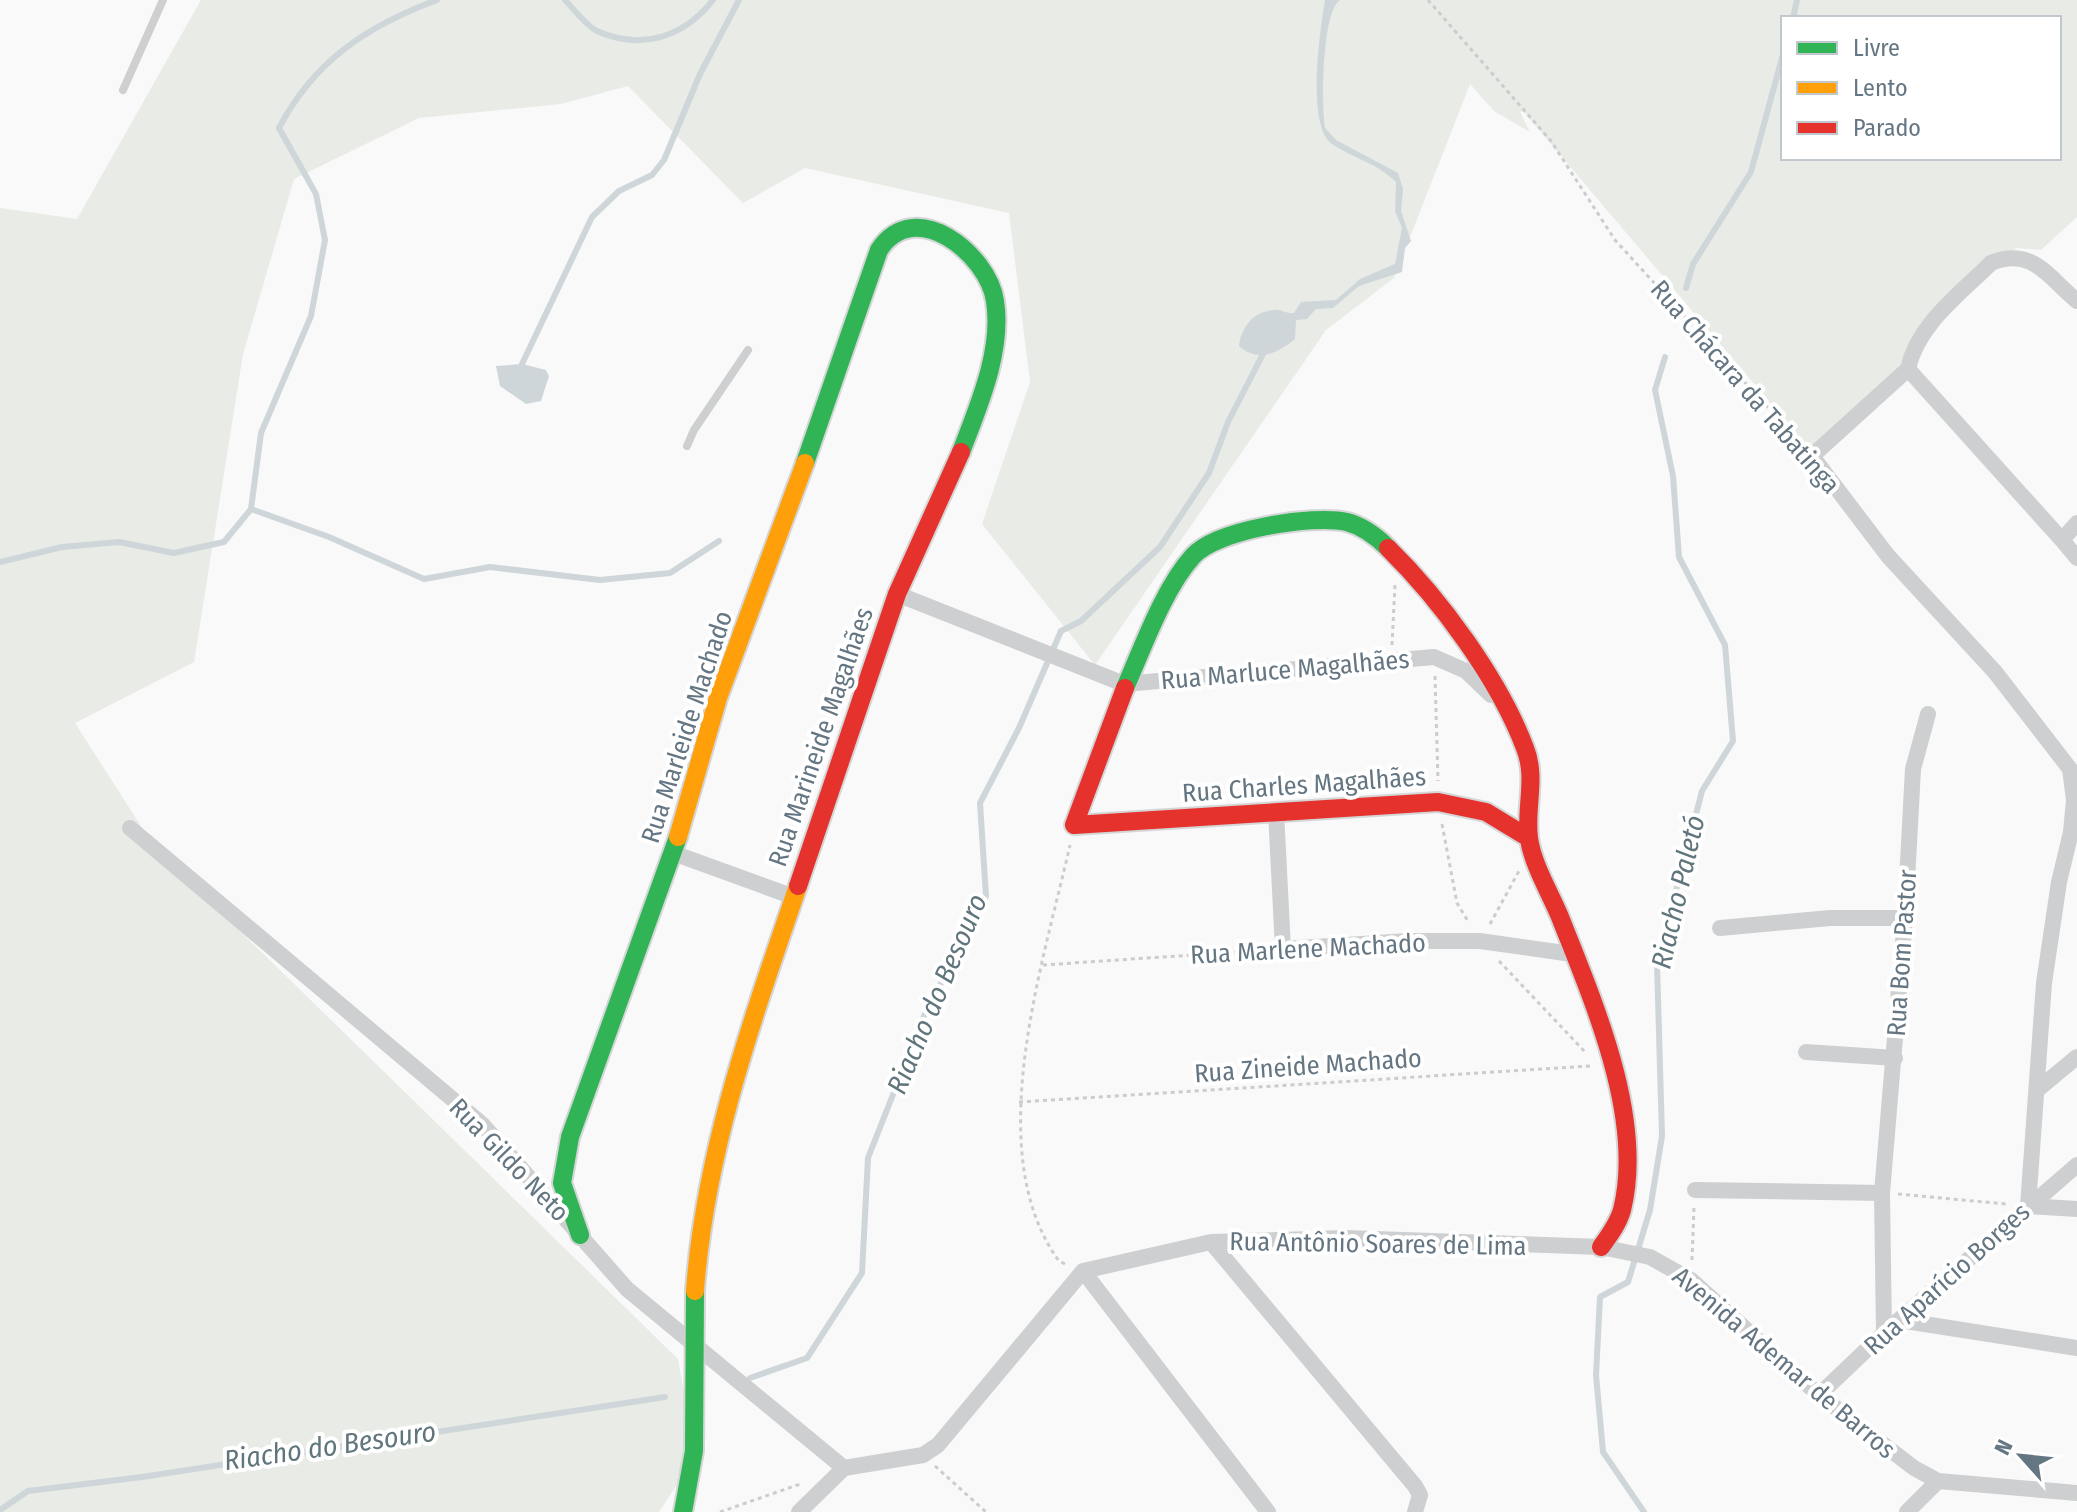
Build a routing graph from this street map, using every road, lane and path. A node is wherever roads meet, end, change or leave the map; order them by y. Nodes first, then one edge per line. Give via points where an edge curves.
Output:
1 (163, 0) edge
2 (1428, 0) edge
3 (123, 90) dead end
4 (888, 238) joint
5 (2077, 301) edge
6 (748, 350) dead end
7 (1908, 369) junction
8 (687, 446) dead end
9 (1812, 456) junction
10 (2077, 523) edge
11 (2062, 540) junction
12 (2077, 558) edge
13 (1395, 584) dead end
14 (897, 594) junction
15 (1434, 657) junction
16 (1391, 661) junction
17 (1124, 684) junction
18 (1498, 701) junction
19 (1928, 714) dead end
20 (1438, 802) junction
21 (1276, 812) junction
22 (1074, 825) junction
23 (130, 828) dead end
24 (1529, 838) junction
25 (673, 853) junction
26 (794, 897) junction
27 (1905, 918) junction
28 (1720, 928) dead end
29 (1480, 941) junction
30 (1283, 949) junction
31 (1572, 954) junction
32 (1043, 965) junction
33 (1806, 1052) dead end
34 (2077, 1057) edge
35 (1895, 1058) junction
36 (2037, 1090) junction
37 (1019, 1102) junction
38 (2077, 1165) edge
39 (1695, 1190) joint
40 (1882, 1193) junction
41 (2028, 1206) junction
42 (2077, 1209) edge
43 (580, 1235) junction
44 (1211, 1242) junction
45 (1601, 1247) junction
46 (1632, 1252) joint
47 (1083, 1271) junction
48 (1691, 1280) junction
49 (1899, 1320) junction
50 (1884, 1333) junction
51 (693, 1343) junction
52 (2077, 1348) edge
53 (1819, 1395) junction
54 (923, 1455) junction
55 (844, 1468) junction
56 (1938, 1481) junction
57 (2077, 1493) edge
58 (683, 1512) edge
59 (720, 1512) edge
60 (799, 1512) edge
61 (986, 1512) edge
62 (1268, 1512) edge
63 (1415, 1512) edge
64 (1907, 1512) edge

1 - 3 lane
2 - 9 path, Rua Chácara da Tabatinga via 1551,141 1615,240
4 - 14 street, Rua Marineide Magalhães via 912,227 939,232 958,243 979,261 995,289 997,322 991,366 969,427
4 - 25 street, Rua Marleide Machado via 879,249 718,698
5 - 7 street via 2036,262 2025,258 1991,263 1922,332
6 - 8 lane
7 - 9 street
7 - 11 street
9 - 36 street, Rua Chácara da Tabatinga via 1888,556 1995,672 2070,769 2071,832 2050,932
10 - 11 street
11 - 12 street
13 - 16 path
14 - 17 street, Rua Marluce Magalhães
14 - 26 street, Rua Marineide Magalhães
15 - 16 street, Rua Marluce Magalhães
15 - 18 street, Rua Marluce Magalhães via 1466,671
15 - 20 path
16 - 17 street, Rua Marluce Magalhães
17 - 18 street via 1179,576 1204,544 1317,520 1341,521 1367,531 1397,553 1443,613
17 - 22 street
18 - 24 street via 1525,748 1533,805
19 - 27 street, Rua Bom Pastor via 1913,769
20 - 21 street, Rua Charles Magalhães
20 - 24 street, Rua Charles Magalhães via 1486,812
20 - 29 path via 1457,903
21 - 22 street, Rua Charles Magalhães
21 - 30 street
22 - 32 path
23 - 43 street, Rua Gildo Neto via 482,1124
24 - 29 path via 1517,876
24 - 31 street
25 - 26 street
25 - 43 street, Rua Marleide Machado via 562,1169 567,1203
26 - 51 street, Rua Marineide Magalhães via 715,1151 700,1244
27 - 28 street via 1830,918
27 - 35 street, Rua Bom Pastor
29 - 30 street, Rua Marlene Machado
29 - 31 street, Rua Marlene Machado
29 - 37 path, Rua Zineide Machado via 1599,1066
30 - 32 path, Rua Marlene Machado
31 - 45 street via 1606,1045 1627,1144 1622,1207
32 - 37 path
33 - 35 street
34 - 36 street
35 - 40 street, Rua Bom Pastor
36 - 41 street
37 - 47 path via 1018,1132 1038,1228 1059,1261
38 - 41 street, Rua Aparício Borges
39 - 40 street
39 - 48 path
40 - 41 path
40 - 50 street, Rua Bom Pastor
41 - 42 street
41 - 49 street, Rua Aparício Borges
43 - 51 street, Rua Gildo Neto via 627,1289
44 - 45 street, Rua Antônio Soares de Lima via 1345,1238
44 - 47 street, Rua Antônio Soares de Lima
44 - 63 street via 1415,1486 1420,1495
45 - 46 street, Rua Antônio Soares de Lima
46 - 48 street, Avenida Ademar de Barros
47 - 54 street via 944,1439
47 - 62 street
48 - 53 street, Avenida Ademar de Barros
49 - 50 street, Rua Aparício Borges
49 - 52 street
50 - 53 street, Rua Aparício Borges
51 - 55 street, Rua Gildo Neto
51 - 58 street, Rua Marineide Magalhães via 695,1457
53 - 56 street, Avenida Ademar de Barros via 1886,1450
54 - 55 street
54 - 61 path
55 - 59 path
55 - 60 street
56 - 57 street, Avenida Ademar de Barros
56 - 64 street

